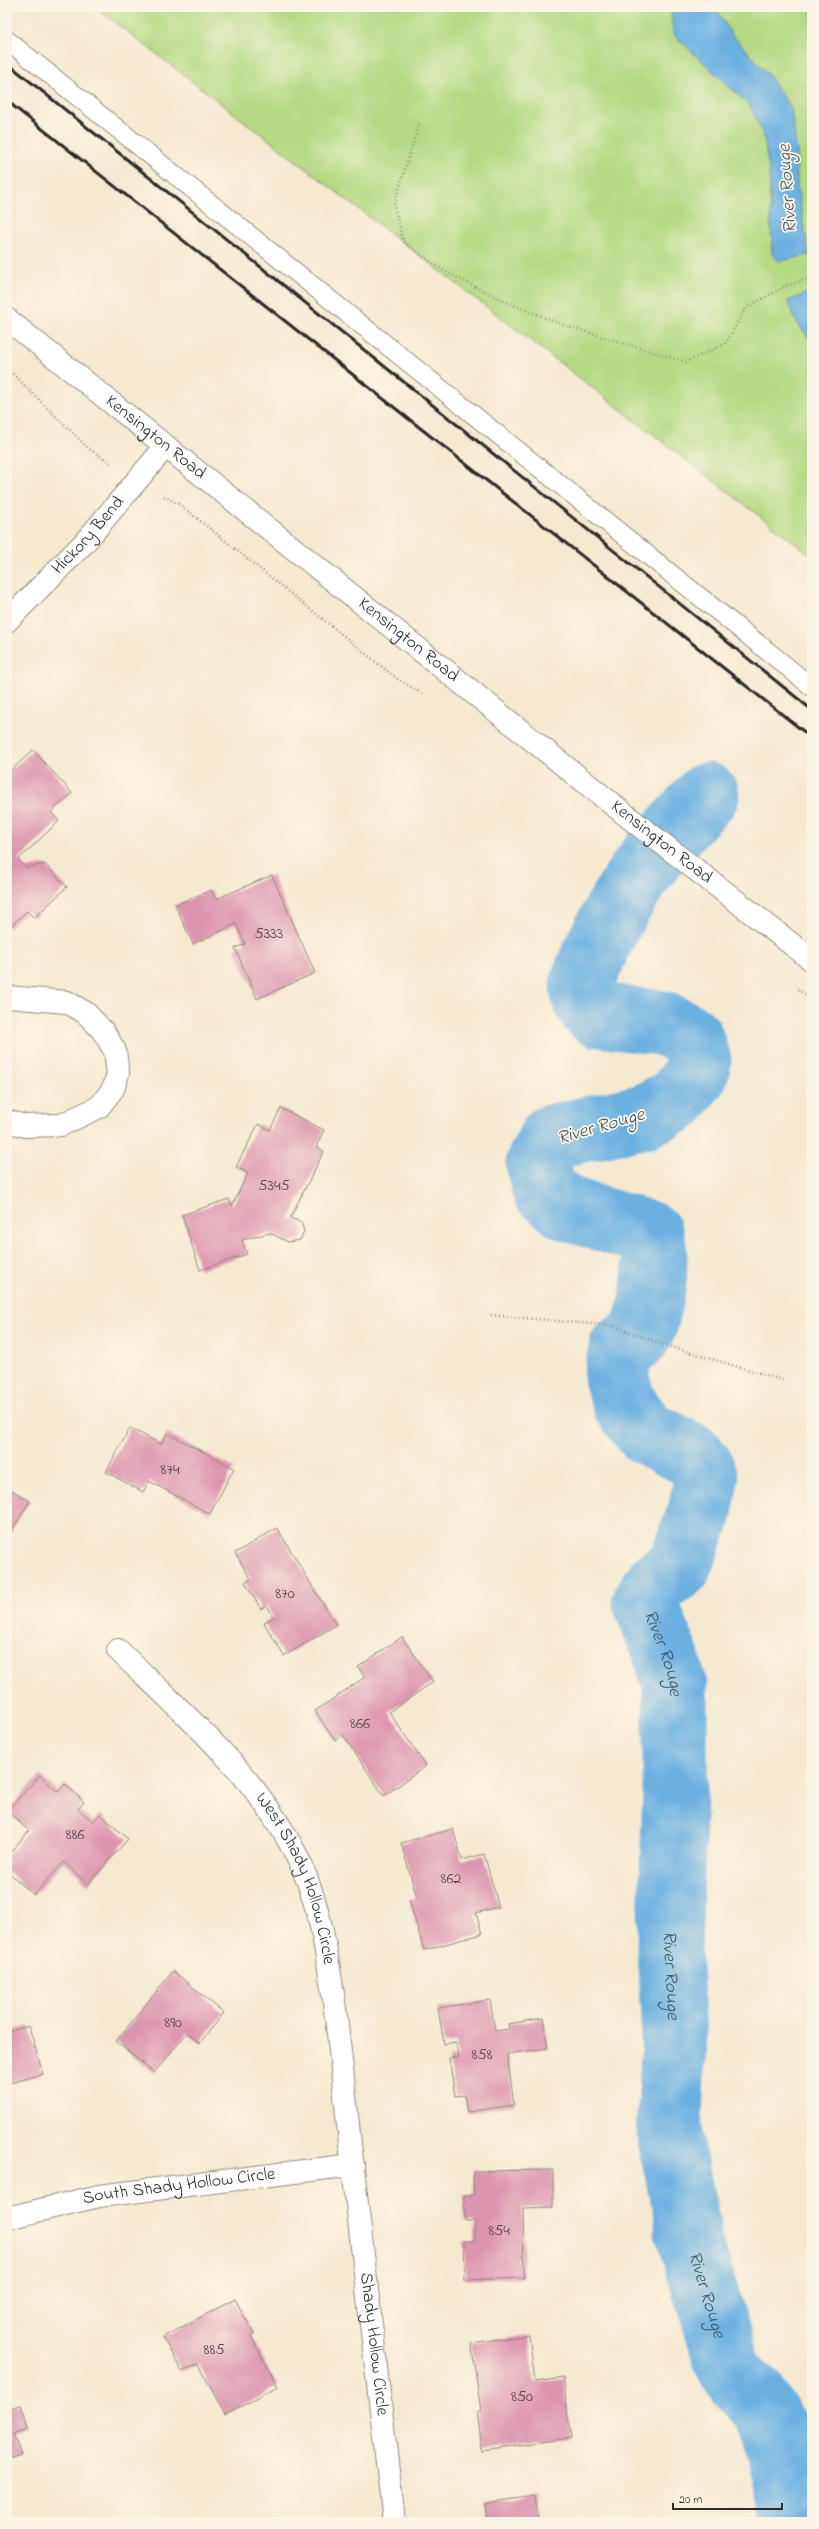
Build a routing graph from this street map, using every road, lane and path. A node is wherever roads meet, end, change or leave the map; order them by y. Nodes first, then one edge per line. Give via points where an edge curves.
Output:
1 (7, 40) edge
2 (419, 123) dead end
3 (812, 277) edge
4 (7, 319) edge
5 (7, 368) edge
6 (166, 446) junction
7 (106, 460) dead end
8 (183, 507) dead end
9 (7, 621) edge
10 (812, 687) edge
11 (427, 696) dead end
12 (812, 960) edge
13 (7, 997) edge
14 (7, 1120) edge
15 (491, 1315) dead end
16 (783, 1380) dead end
17 (118, 1650) dead end
18 (353, 2165) junction
19 (7, 2218) edge
20 (394, 2522) edge

1 - 10 lane
2 - 3 path via 394,205 403,241 442,270 508,303 564,325 686,362 724,344 746,308 784,287
4 - 6 street, Kensington Road
5 - 7 path via 88,448
6 - 9 street, Hickory Bend via 85,542
6 - 12 street, Kensington Road via 632,820
8 - 11 path via 396,678
13 - 14 street via 67,1002 86,1013 103,1031 115,1051 118,1074 113,1089 99,1107 61,1125 25,1126
15 - 16 path via 614,1326 658,1343
17 - 18 street, West Shady Hollow Circle via 208,1737 236,1769 280,1827 301,1866 325,1936
18 - 19 street, South Shady Hollow Circle via 99,2196
18 - 20 street, Shady Hollow Circle

